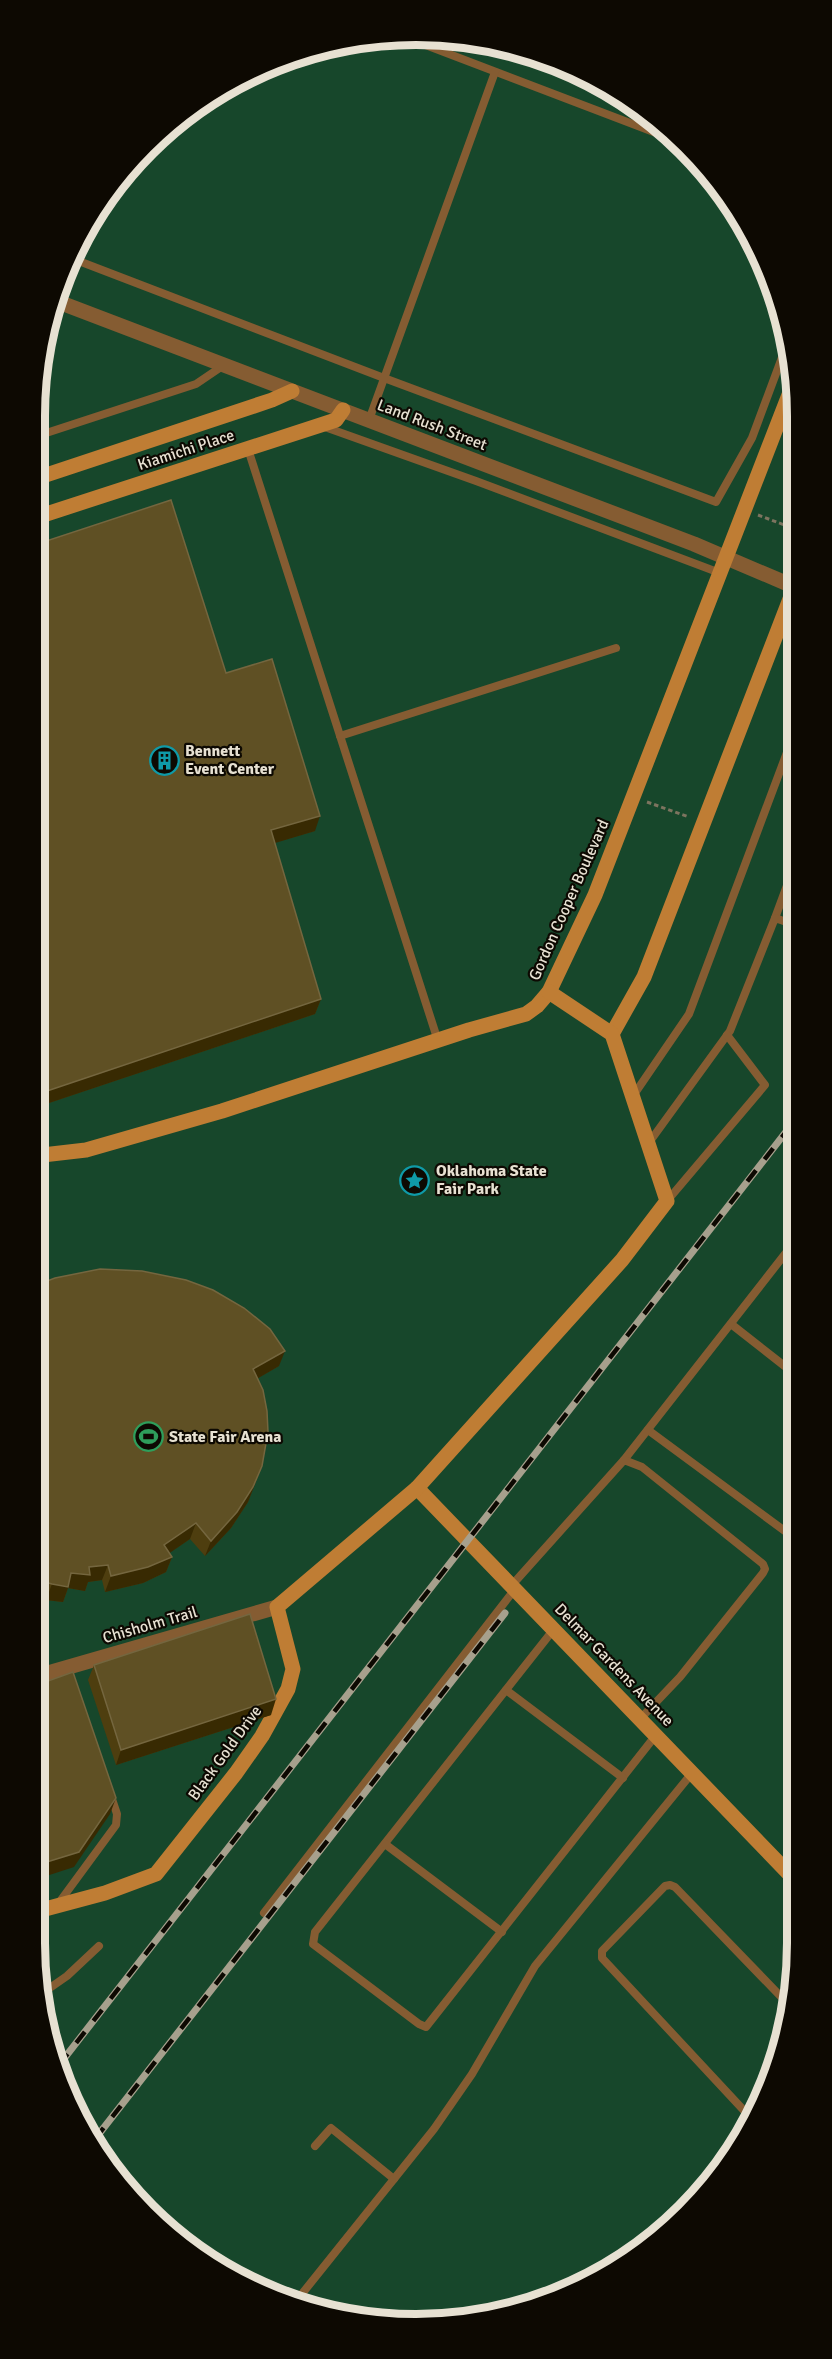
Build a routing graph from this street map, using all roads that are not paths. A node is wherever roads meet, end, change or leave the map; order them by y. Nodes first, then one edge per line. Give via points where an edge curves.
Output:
1 (426, 45) edge
2 (495, 72) junction
3 (656, 133) edge
4 (79, 261) edge
5 (63, 304) edge
6 (782, 359) edge
7 (224, 365) junction
8 (384, 378) junction
9 (292, 391) junction
10 (786, 402) edge
11 (342, 410) junction
12 (369, 420) junction
13 (319, 425) junction
14 (45, 433) edge
15 (248, 449) junction
16 (45, 474) edge
17 (45, 514) edge
18 (727, 558) junction
19 (720, 573) junction
20 (787, 583) edge
21 (787, 607) edge
22 (616, 648) dead end
23 (340, 736) junction
24 (787, 752) edge
25 (787, 886) edge
26 (775, 918) junction
27 (787, 922) edge
28 (549, 992) junction
29 (612, 1034) junction
30 (727, 1035) junction
31 (438, 1041) junction
32 (633, 1096) junction
33 (648, 1144) junction
34 (45, 1155) edge
35 (667, 1201) junction
36 (787, 1252) edge
37 (731, 1324) junction
38 (787, 1368) edge
39 (648, 1430) junction
40 (624, 1460) junction
41 (417, 1488) junction
42 (787, 1533) edge
43 (514, 1587) junction
44 (277, 1607) junction
45 (554, 1629) junction
46 (45, 1676) edge
47 (506, 1690) junction
48 (640, 1719) junction
49 (656, 1735) junction
50 (692, 1773) junction
51 (623, 1778) junction
52 (106, 1780) edge
53 (385, 1844) junction
54 (787, 1872) edge
55 (57, 1905) junction
56 (45, 1909) edge
57 (264, 1913) dead end
58 (502, 1932) junction
59 (99, 1946) dead end
60 (48, 1989) edge
61 (783, 1999) edge
62 (746, 2113) edge
63 (315, 2146) dead end
64 (394, 2179) junction
65 (301, 2295) edge

1 - 2 lane
2 - 3 lane
2 - 8 lane
4 - 8 lane
5 - 7 street, Land Rush Street
6 - 8 lane via 752,438 716,501
7 - 9 street, Land Rush Street
7 - 14 lane via 196,384
8 - 12 lane
9 - 11 street, Land Rush Street
9 - 16 street, Kiamichi Place
10 - 18 street, Gordon Cooper Boulevard
11 - 12 street, Land Rush Street
11 - 13 street, Kiamichi Place via 336,420
12 - 18 street, Land Rush Street
13 - 15 street, Kiamichi Place
13 - 19 lane
15 - 17 street, Kiamichi Place
15 - 23 lane
18 - 19 street, Gordon Cooper Boulevard
18 - 20 street, Land Rush Street
19 - 28 street, Gordon Cooper Boulevard via 595,895
21 - 29 street via 644,976
22 - 23 lane
23 - 31 lane
24 - 32 lane via 689,1014
25 - 26 lane
26 - 27 lane
26 - 30 lane
28 - 29 street
28 - 31 street, Gordon Cooper Boulevard via 526,1014
29 - 32 street
30 - 33 lane
30 - 35 lane via 765,1085
31 - 34 street, Gordon Cooper Boulevard via 211,1115 86,1150
32 - 33 street
33 - 35 street
35 - 41 street via 622,1260
36 - 37 lane
37 - 38 lane
37 - 39 lane
39 - 40 lane
39 - 42 lane
40 - 43 lane
40 - 48 lane via 642,1467 765,1569 680,1677
41 - 43 street, Delmar Gardens Avenue
41 - 44 street
43 - 45 street, Delmar Gardens Avenue
43 - 57 lane
44 - 46 street, Chisholm Trail via 71,1673
44 - 55 street, Black Gold Drive via 292,1677 277,1711 236,1773 156,1874
45 - 47 lane
45 - 48 street, Delmar Gardens Avenue
47 - 51 lane
47 - 53 lane
48 - 49 street, Delmar Gardens Avenue
49 - 50 street, Delmar Gardens Avenue
49 - 51 lane
50 - 54 street, Delmar Gardens Avenue
50 - 64 lane via 535,1966 472,2074
51 - 58 lane
52 - 55 lane via 117,1814 116,1825
53 - 58 lane
53 - 58 lane via 315,1932 313,1944 419,2024 426,2027 431,2023
55 - 56 street, Black Gold Drive
59 - 60 lane
61 - 62 lane via 670,1885 664,1886 602,1951 602,1958
63 - 64 lane via 331,2128
64 - 65 lane

